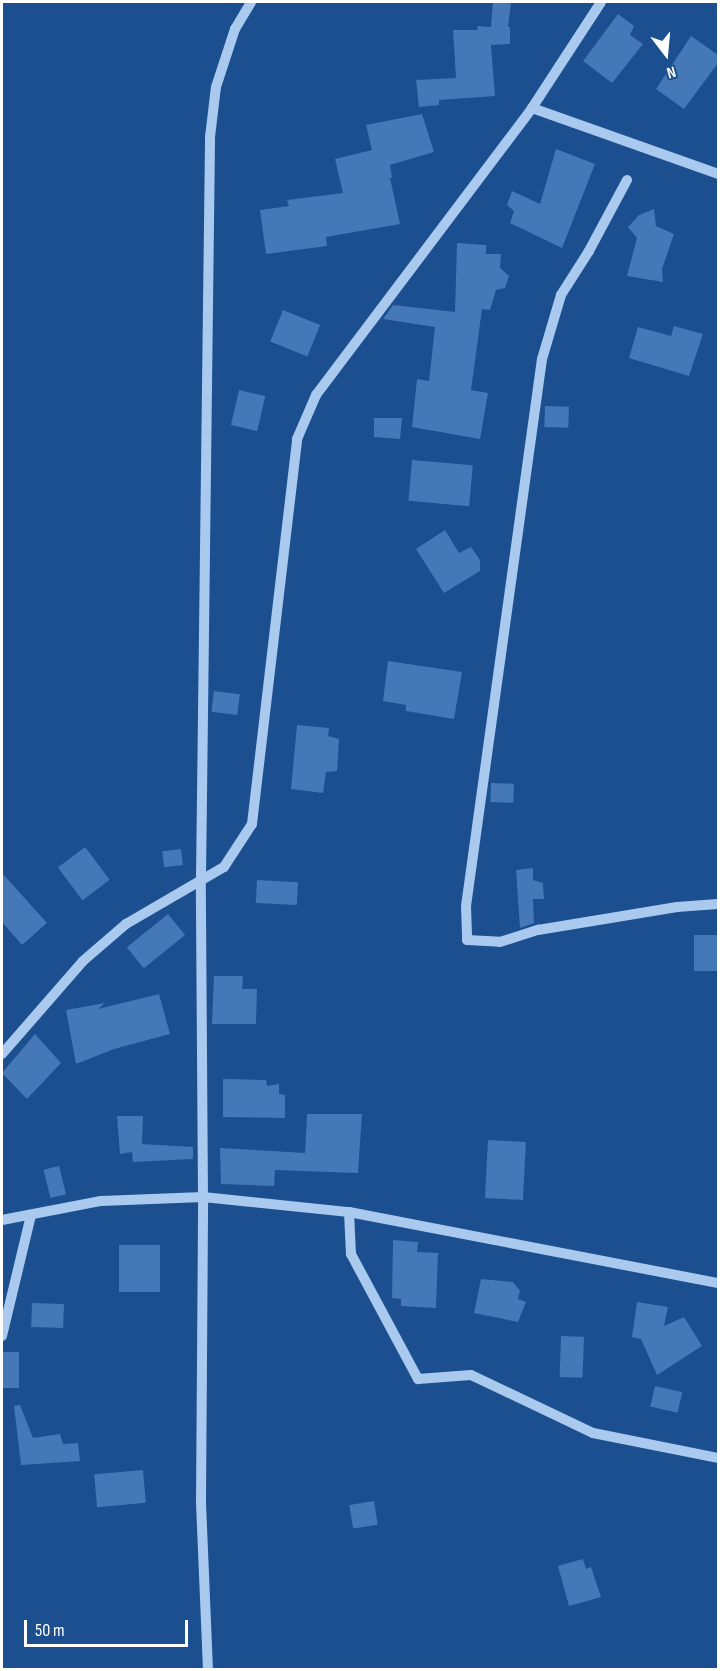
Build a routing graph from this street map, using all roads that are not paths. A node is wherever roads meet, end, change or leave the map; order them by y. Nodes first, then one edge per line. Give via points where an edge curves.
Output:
1 (251, 2) edge
2 (601, 2) edge
3 (532, 108) junction
4 (718, 174) edge
5 (627, 180) dead end
6 (201, 878) junction
7 (718, 904) edge
8 (2, 1054) edge
9 (204, 1197) junction
10 (349, 1212) junction
11 (31, 1215) junction
12 (2, 1220) edge
13 (718, 1283) edge
14 (2, 1336) edge
15 (718, 1458) edge
16 (207, 1670) edge

1 - 6 street via 235,29 216,87 210,137
2 - 3 street
3 - 4 street
3 - 6 street via 316,395 297,439 252,824 224,867
5 - 7 street via 561,295 542,359 466,906 467,940 500,942 538,930
6 - 8 street via 126,924 83,962
6 - 9 street
9 - 10 street
9 - 11 street via 101,1201
9 - 16 street via 201,1503
10 - 13 street
10 - 15 street via 351,1254 418,1379 471,1375 593,1433
11 - 12 street
11 - 14 street

